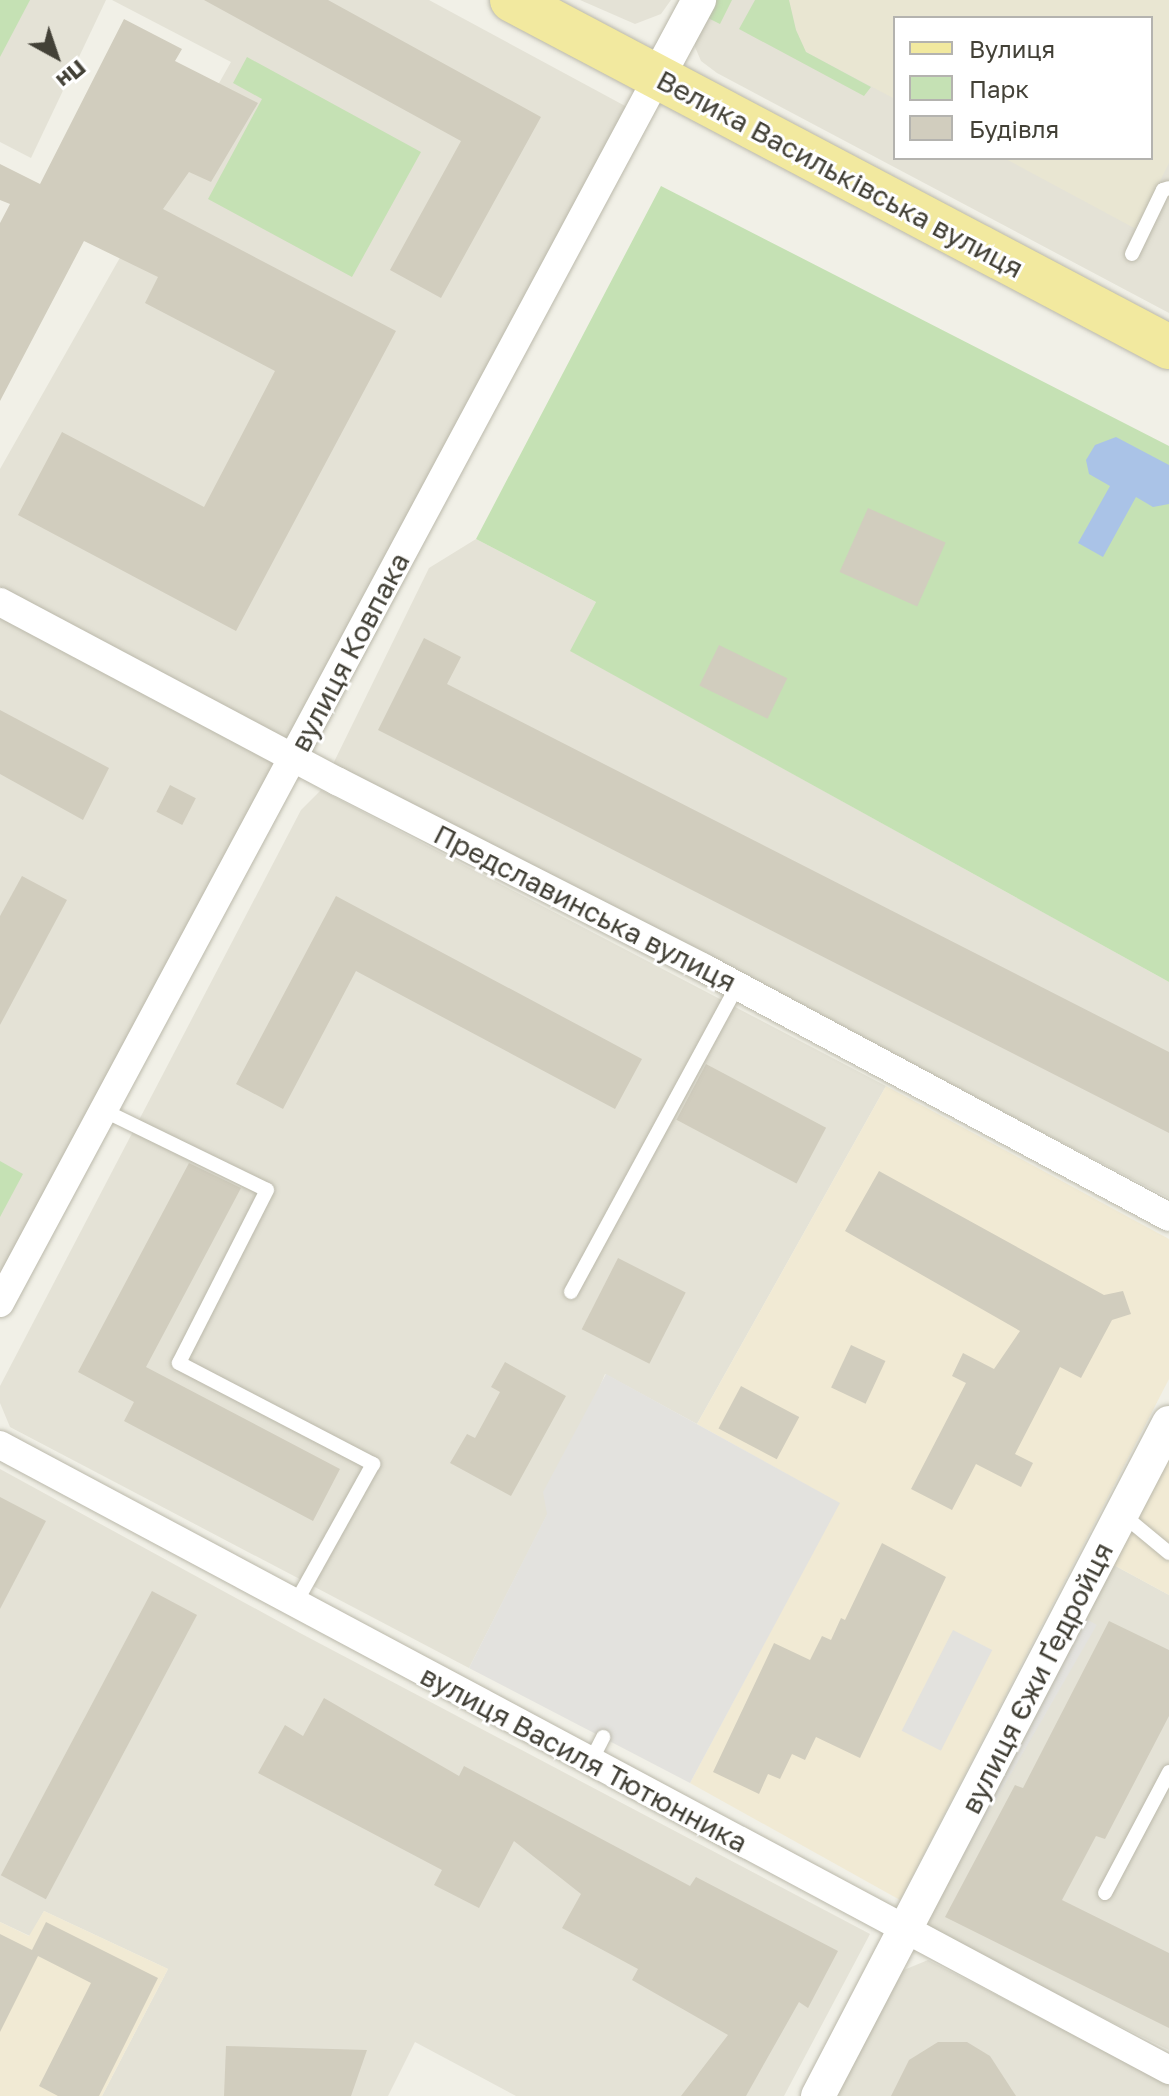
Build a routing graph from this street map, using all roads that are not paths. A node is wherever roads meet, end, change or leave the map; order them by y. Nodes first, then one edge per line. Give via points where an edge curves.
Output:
1 (512, 0) edge
2 (699, 0) edge
3 (657, 78) junction
4 (1169, 188) edge
5 (1132, 254) dead end
6 (1169, 347) edge
7 (0, 602) edge
8 (293, 758) junction
9 (737, 986) junction
10 (103, 1110) junction
11 (1169, 1217) edge
12 (571, 1292) dead end
13 (0, 1303) edge
14 (1169, 1423) edge
15 (0, 1445) edge
16 (1122, 1514) junction
17 (1169, 1553) edge
18 (295, 1604) junction
19 (1169, 1772) edge
20 (1105, 1893) dead end
21 (905, 1932) junction
22 (1169, 2070) edge
23 (818, 2096) edge

1 - 3 main road, Велика Васильківська вулиця
2 - 3 street, вулиця Ковпака
3 - 6 main road, Велика Васильківська вулиця
3 - 8 street, вулиця Ковпака
4 - 5 lane via 1163,190
7 - 8 street, Предславинська вулиця
8 - 9 street, Предславинська вулиця
8 - 10 street, вулиця Ковпака
9 - 11 street, Предславинська вулиця
9 - 12 lane
10 - 13 street, вулиця Ковпака
10 - 18 lane via 267,1190 179,1363 373,1464
14 - 16 street, вулиця Єжи Ґедройця
15 - 18 street, вулиця Василя Тютюнника
16 - 17 lane
16 - 21 street, вулиця Єжи Ґедройця
18 - 21 street, вулиця Василя Тютюнника via 597,1749
19 - 20 lane
21 - 22 street, вулиця Василя Тютюнника
21 - 23 street, вулиця Єжи Ґедройця

